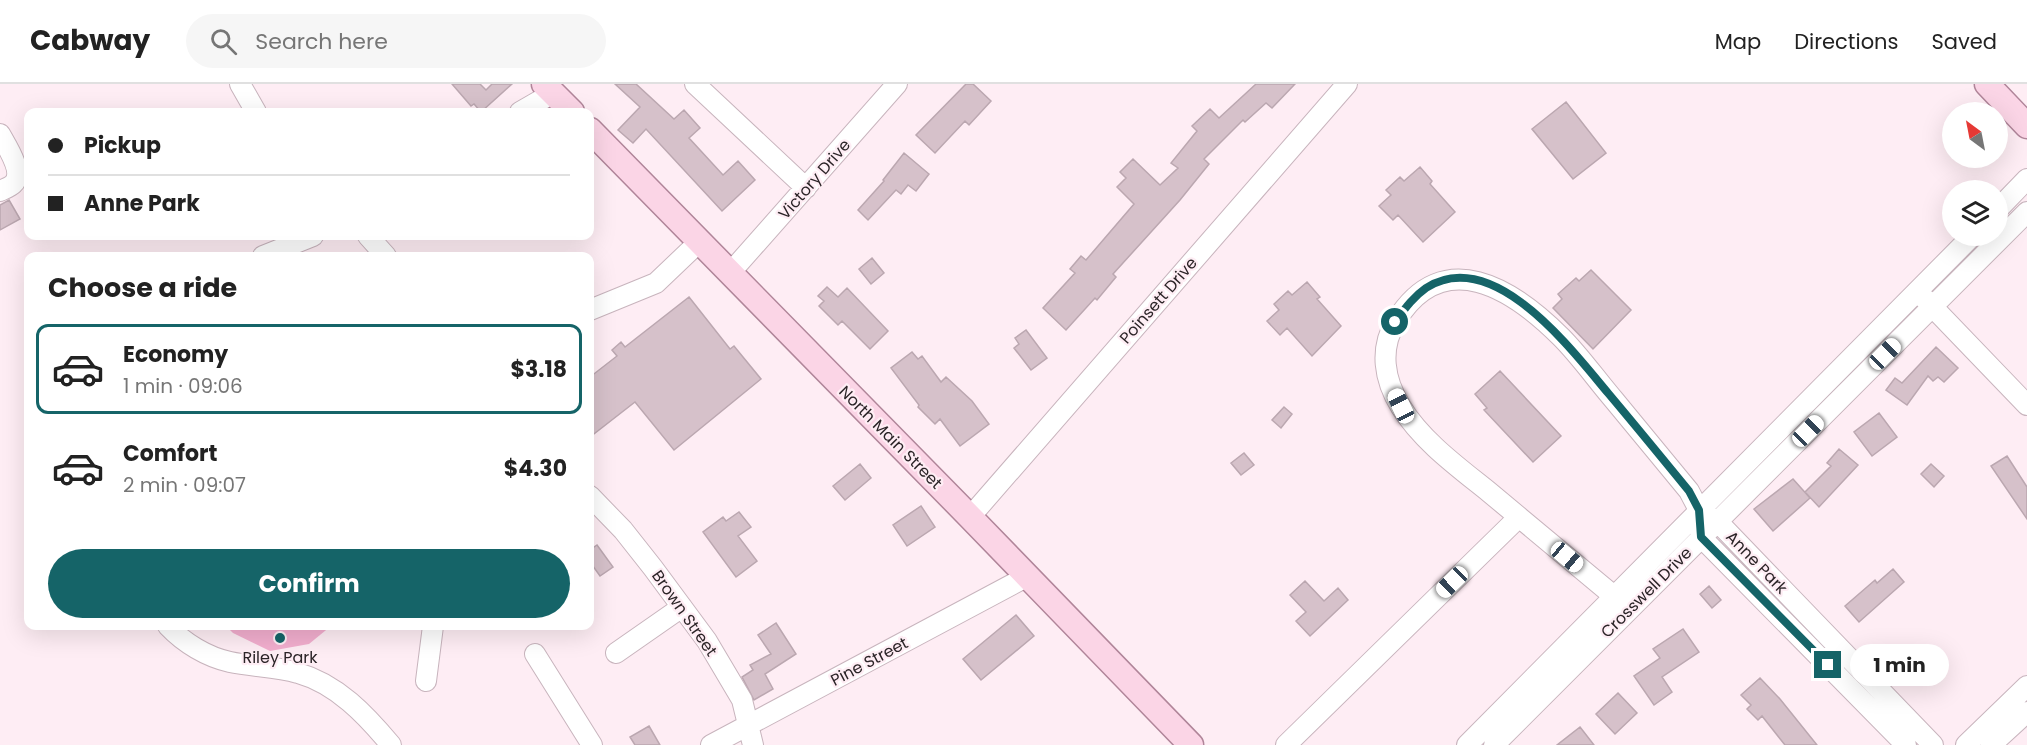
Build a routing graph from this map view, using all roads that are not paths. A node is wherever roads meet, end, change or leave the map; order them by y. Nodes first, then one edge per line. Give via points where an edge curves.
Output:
1 (240, 84) edge
2 (695, 84) edge
3 (897, 84) edge
4 (1347, 84) edge
5 (1987, 84) edge
6 (548, 88) edge
7 (253, 108) edge
8 (525, 108) edge
9 (568, 108) edge
10 (2027, 126) edge
11 (0, 134) edge
12 (594, 134) edge
13 (2027, 179) edge
14 (806, 188) junction
15 (0, 191) edge
16 (2008, 199) edge
17 (2027, 212) edge
18 (303, 240) edge
19 (372, 240) edge
20 (699, 242) junction
21 (1962, 246) edge
22 (273, 252) edge
23 (382, 252) edge
24 (730, 273) junction
25 (1917, 291) junction
26 (1932, 307) junction
27 (594, 308) edge
28 (2027, 405) edge
29 (594, 500) edge
30 (1699, 510) junction
31 (970, 517) junction
32 (1519, 517) junction
33 (1717, 521) junction
34 (1701, 537) junction
35 (1028, 576) junction
36 (1615, 597) junction
37 (682, 607) junction
38 (172, 630) edge
39 (432, 630) edge
40 (616, 653) dead end
41 (535, 654) dead end
42 (426, 681) dead end
43 (2027, 686) edge
44 (2027, 712) edge
45 (749, 724) junction
46 (391, 745) edge
47 (592, 745) edge
48 (711, 745) edge
49 (753, 745) edge
50 (1191, 745) edge
51 (1286, 745) edge
52 (1467, 745) edge
53 (1494, 745) edge
54 (1906, 745) edge
55 (1933, 745) edge
56 (1966, 745) edge
57 (1991, 745) edge

1 - 7 street
2 - 14 street
3 - 14 street, Victory Drive
4 - 31 street, Poinsett Drive
5 - 10 main road
6 - 8 street
6 - 9 main road
11 - 15 street via 14,158 17,176 15,183
12 - 20 main road, North Main Street
13 - 16 street
14 - 24 street, Victory Drive
17 - 26 street, Crosswell Drive
18 - 22 street
19 - 23 street
20 - 24 main road, North Main Street
20 - 27 street via 656,283
21 - 25 street, Crosswell Drive
24 - 31 main road, North Main Street
25 - 26 street
25 - 30 street, Crosswell Drive
26 - 28 street
26 - 33 street, Crosswell Drive
29 - 37 street, Brown Street via 623,530
30 - 32 street via 1689,491 1562,338 1531,309 1493,286 1466,279 1445,280 1426,288 1404,309 1389,336 1384,367 1412,422
30 - 33 street, Anne Park
30 - 34 street, Anne Park
30 - 36 street, Crosswell Drive
31 - 35 main road, North Main Street
32 - 36 street
32 - 51 street
33 - 34 street, Crosswell Drive
33 - 55 street, Anne Park
34 - 53 street, Crosswell Drive
34 - 54 street, Anne Park
35 - 45 street, Pine Street
35 - 50 main road, North Main Street
36 - 52 street, Crosswell Drive
37 - 40 street
37 - 45 street, Brown Street via 742,700
38 - 46 street via 197,649 229,662 298,673 329,686 362,712
39 - 42 street
41 - 47 street
43 - 56 street
44 - 57 street
45 - 48 street, Pine Street
45 - 49 street, Brown Street

